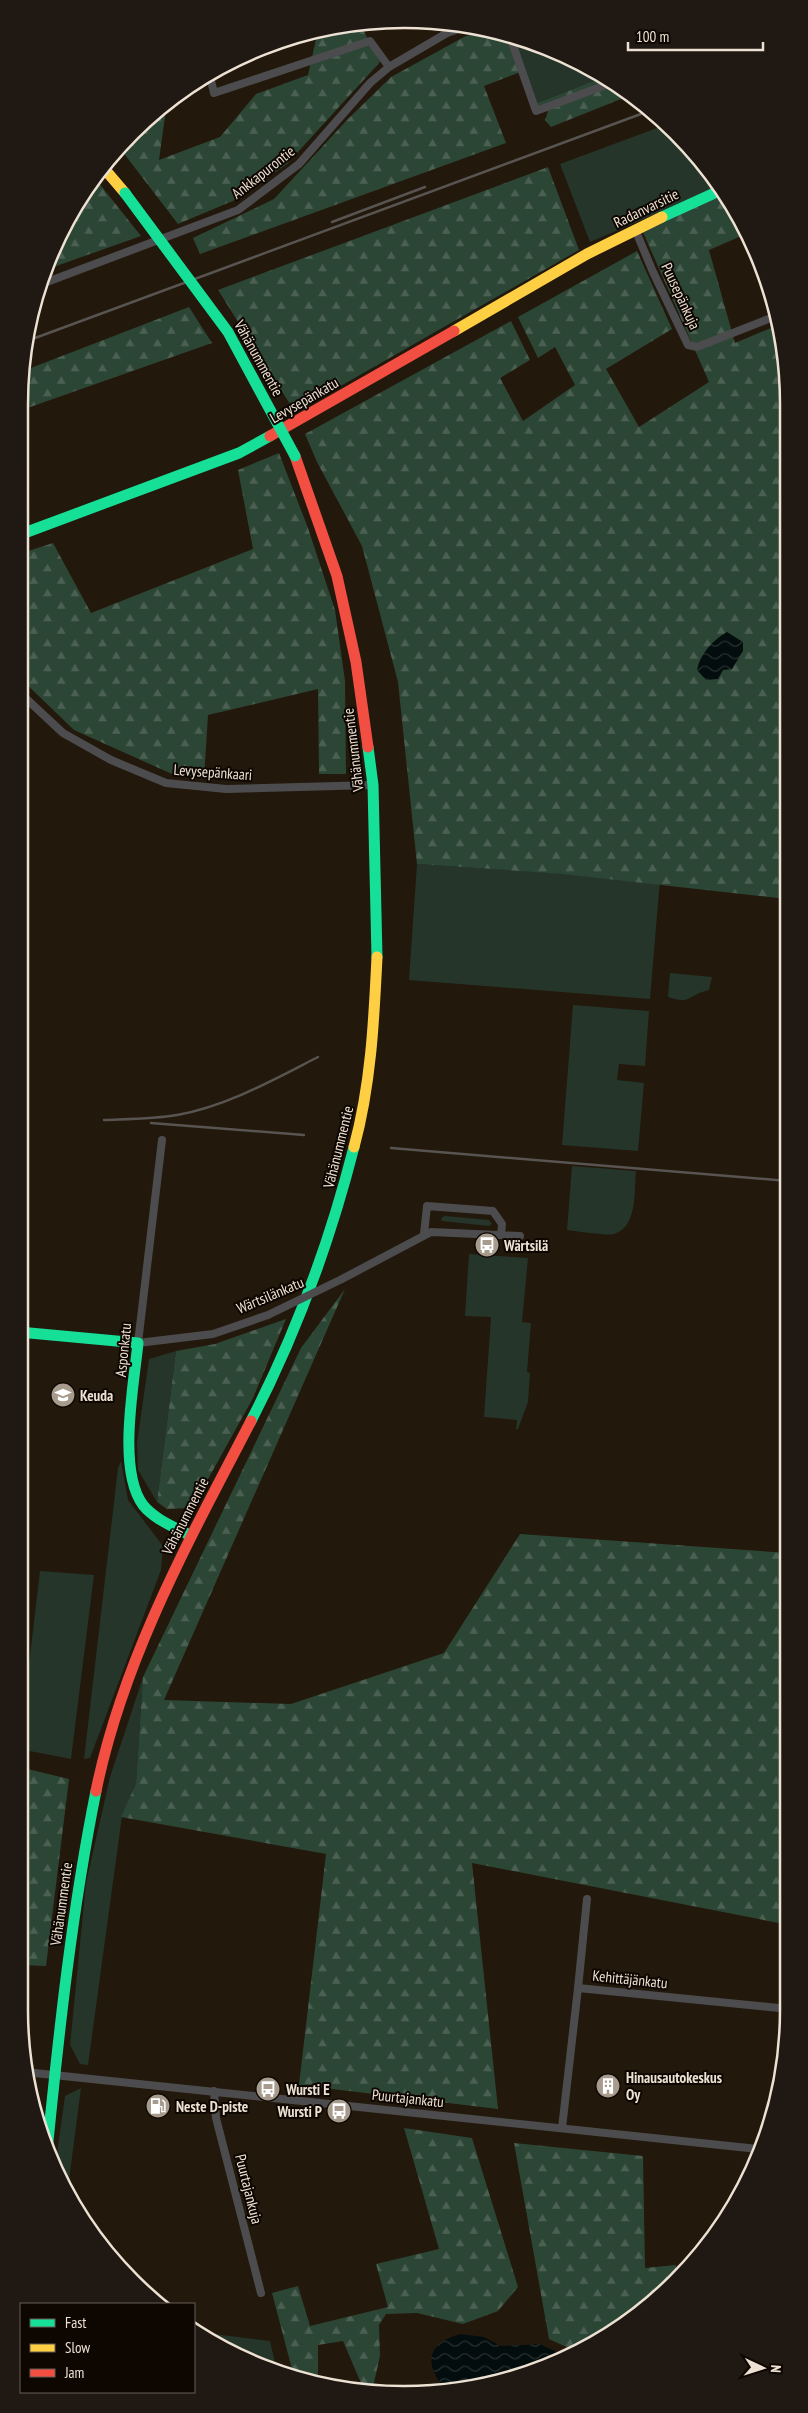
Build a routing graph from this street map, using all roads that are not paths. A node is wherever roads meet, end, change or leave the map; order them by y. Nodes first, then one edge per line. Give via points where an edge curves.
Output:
1 (452, 31) edge
2 (512, 43) edge
3 (389, 67) junction
4 (211, 81) edge
5 (604, 86) edge
6 (107, 172) edge
7 (715, 193) edge
8 (636, 229) junction
9 (587, 254) joint
10 (47, 282) edge
11 (770, 318) edge
12 (28, 532) edge
13 (28, 700) edge
14 (373, 785) junction
15 (162, 1140) dead end
16 (424, 1234) junction
17 (501, 1235) junction
18 (520, 1236) dead end
19 (28, 1333) edge
20 (138, 1343) junction
21 (191, 1536) junction
22 (587, 1899) dead end
23 (578, 1988) junction
24 (780, 2008) edge
25 (33, 2073) edge
26 (54, 2075) junction
27 (214, 2091) junction
28 (562, 2128) junction
29 (48, 2132) edge
30 (754, 2149) edge
31 (261, 2293) dead end

1 - 3 street, Ankkapurontie
2 - 5 street via 536,111
3 - 4 street via 370,41 214,92
3 - 10 street, Ankkapurontie via 370,83 299,164 238,210
6 - 14 main road, Vähänummentie, bridge via 173,255 228,332 294,456 337,576 356,662
7 - 8 main road, Radanvarsitie
8 - 9 main road, Radanvarsitie
8 - 11 street, Puusepänkuja via 688,345 697,346
9 - 12 main road, Levysepänkatu via 239,453
13 - 14 street, Levysepänkaari via 63,733 111,760 166,783 226,789
14 - 21 main road, Vähänummentie via 378,943 374,1027 364,1114 337,1213 314,1277 262,1399
15 - 20 street, Asponkatu
16 - 17 street, Wärtsilänkatu
16 - 17 street via 427,1206 493,1211 502,1224
16 - 20 street, Wärtsilänkatu, bridge via 268,1315 214,1334
17 - 18 street, Wärtsilänkatu
19 - 20 main road, Wärtsilänkatu
20 - 21 main road, Asponkatu via 129,1443 130,1472 139,1499 156,1518
21 - 26 main road, Vähänummentie via 147,1630 106,1748 72,1926
22 - 23 street
23 - 24 street, Kehittäjänkatu
23 - 28 street, Kehittäjänkatu
25 - 26 street, Puurtajankatu
26 - 27 street, Puurtajankatu
26 - 29 main road, Vähänummentie
27 - 28 street, Puurtajankatu
27 - 31 street, Puurtajankuja via 216,2118
28 - 30 street, Puurtajankatu

